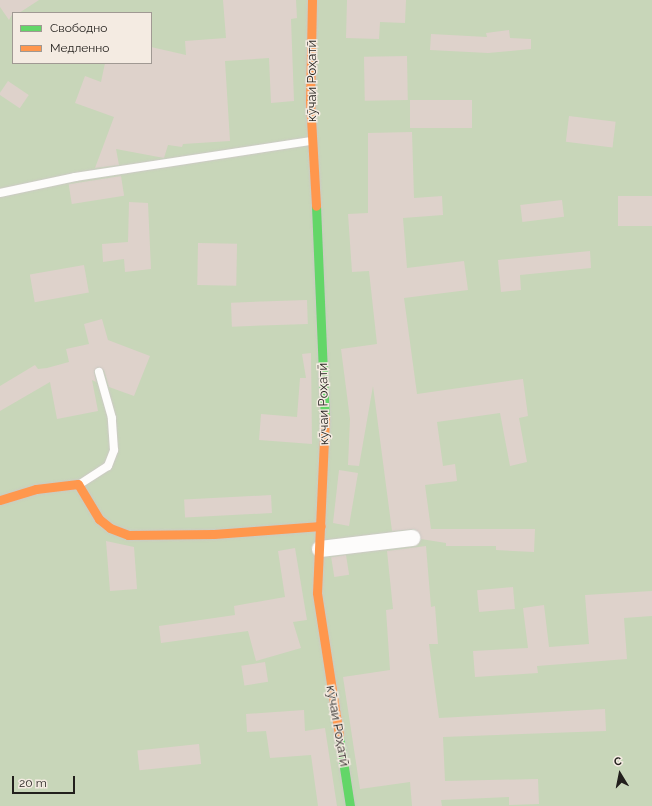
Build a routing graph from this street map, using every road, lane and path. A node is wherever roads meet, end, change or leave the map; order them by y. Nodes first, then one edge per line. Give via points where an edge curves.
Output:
1 (312, 0) edge
2 (313, 140) junction
3 (0, 193) edge
4 (99, 372) dead end
5 (78, 484) junction
6 (0, 500) edge
7 (321, 526) junction
8 (412, 538) dead end
9 (320, 549) junction
10 (350, 806) edge

1 - 2 street, кӯчаи Роҳатӣ
2 - 3 lane via 75,177
2 - 7 street, кӯчаи Роҳатӣ via 326,403
4 - 5 lane via 112,418 114,450 108,466
5 - 6 street via 36,489
5 - 7 street via 99,519 110,528 128,535 214,534
7 - 9 street, кӯчаи Роҳатӣ
8 - 9 street
9 - 10 street, кӯчаи Роҳатӣ via 317,593 321,634

